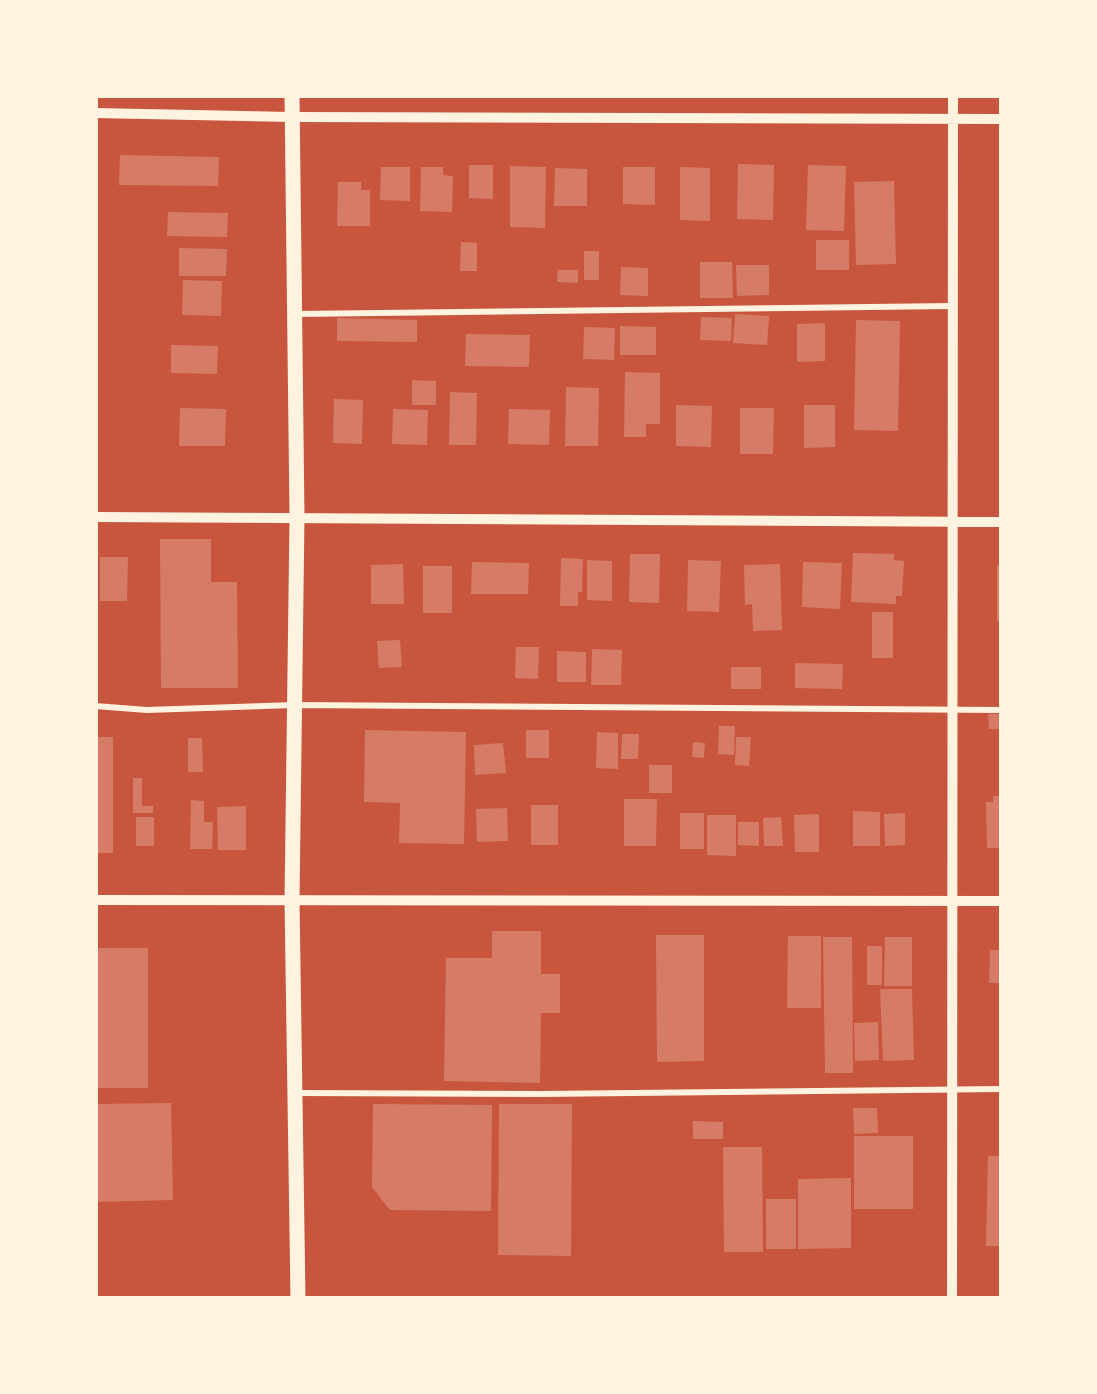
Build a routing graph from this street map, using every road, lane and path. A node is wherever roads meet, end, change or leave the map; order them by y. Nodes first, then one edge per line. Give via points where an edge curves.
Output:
1 (292, 95) edge
2 (954, 95) edge
3 (95, 112) edge
4 (292, 117) junction
5 (954, 119) junction
6 (1002, 119) edge
7 (953, 306) junction
8 (296, 314) junction
9 (95, 517) edge
10 (298, 517) junction
11 (954, 522) junction
12 (1002, 522) edge
13 (294, 705) junction
14 (95, 706) edge
15 (953, 710) junction
16 (1002, 710) edge
17 (95, 900) edge
18 (292, 900) junction
19 (954, 901) junction
20 (1002, 901) edge
21 (951, 1089) junction
22 (1002, 1089) edge
23 (294, 1093) junction
24 (298, 1299) edge
25 (952, 1299) edge

1 - 4 street
2 - 5 street
3 - 4 street
4 - 5 street
4 - 8 street
5 - 6 street
5 - 7 street
7 - 8 lane
7 - 11 street
8 - 10 street
9 - 10 street
10 - 11 street
10 - 13 street
11 - 12 street
11 - 15 street
13 - 14 lane
13 - 15 lane
13 - 18 street
15 - 16 lane
15 - 19 street
17 - 18 street
18 - 19 street
18 - 23 street
19 - 20 street
19 - 21 street
21 - 22 lane
21 - 23 lane
21 - 25 street
23 - 24 street

